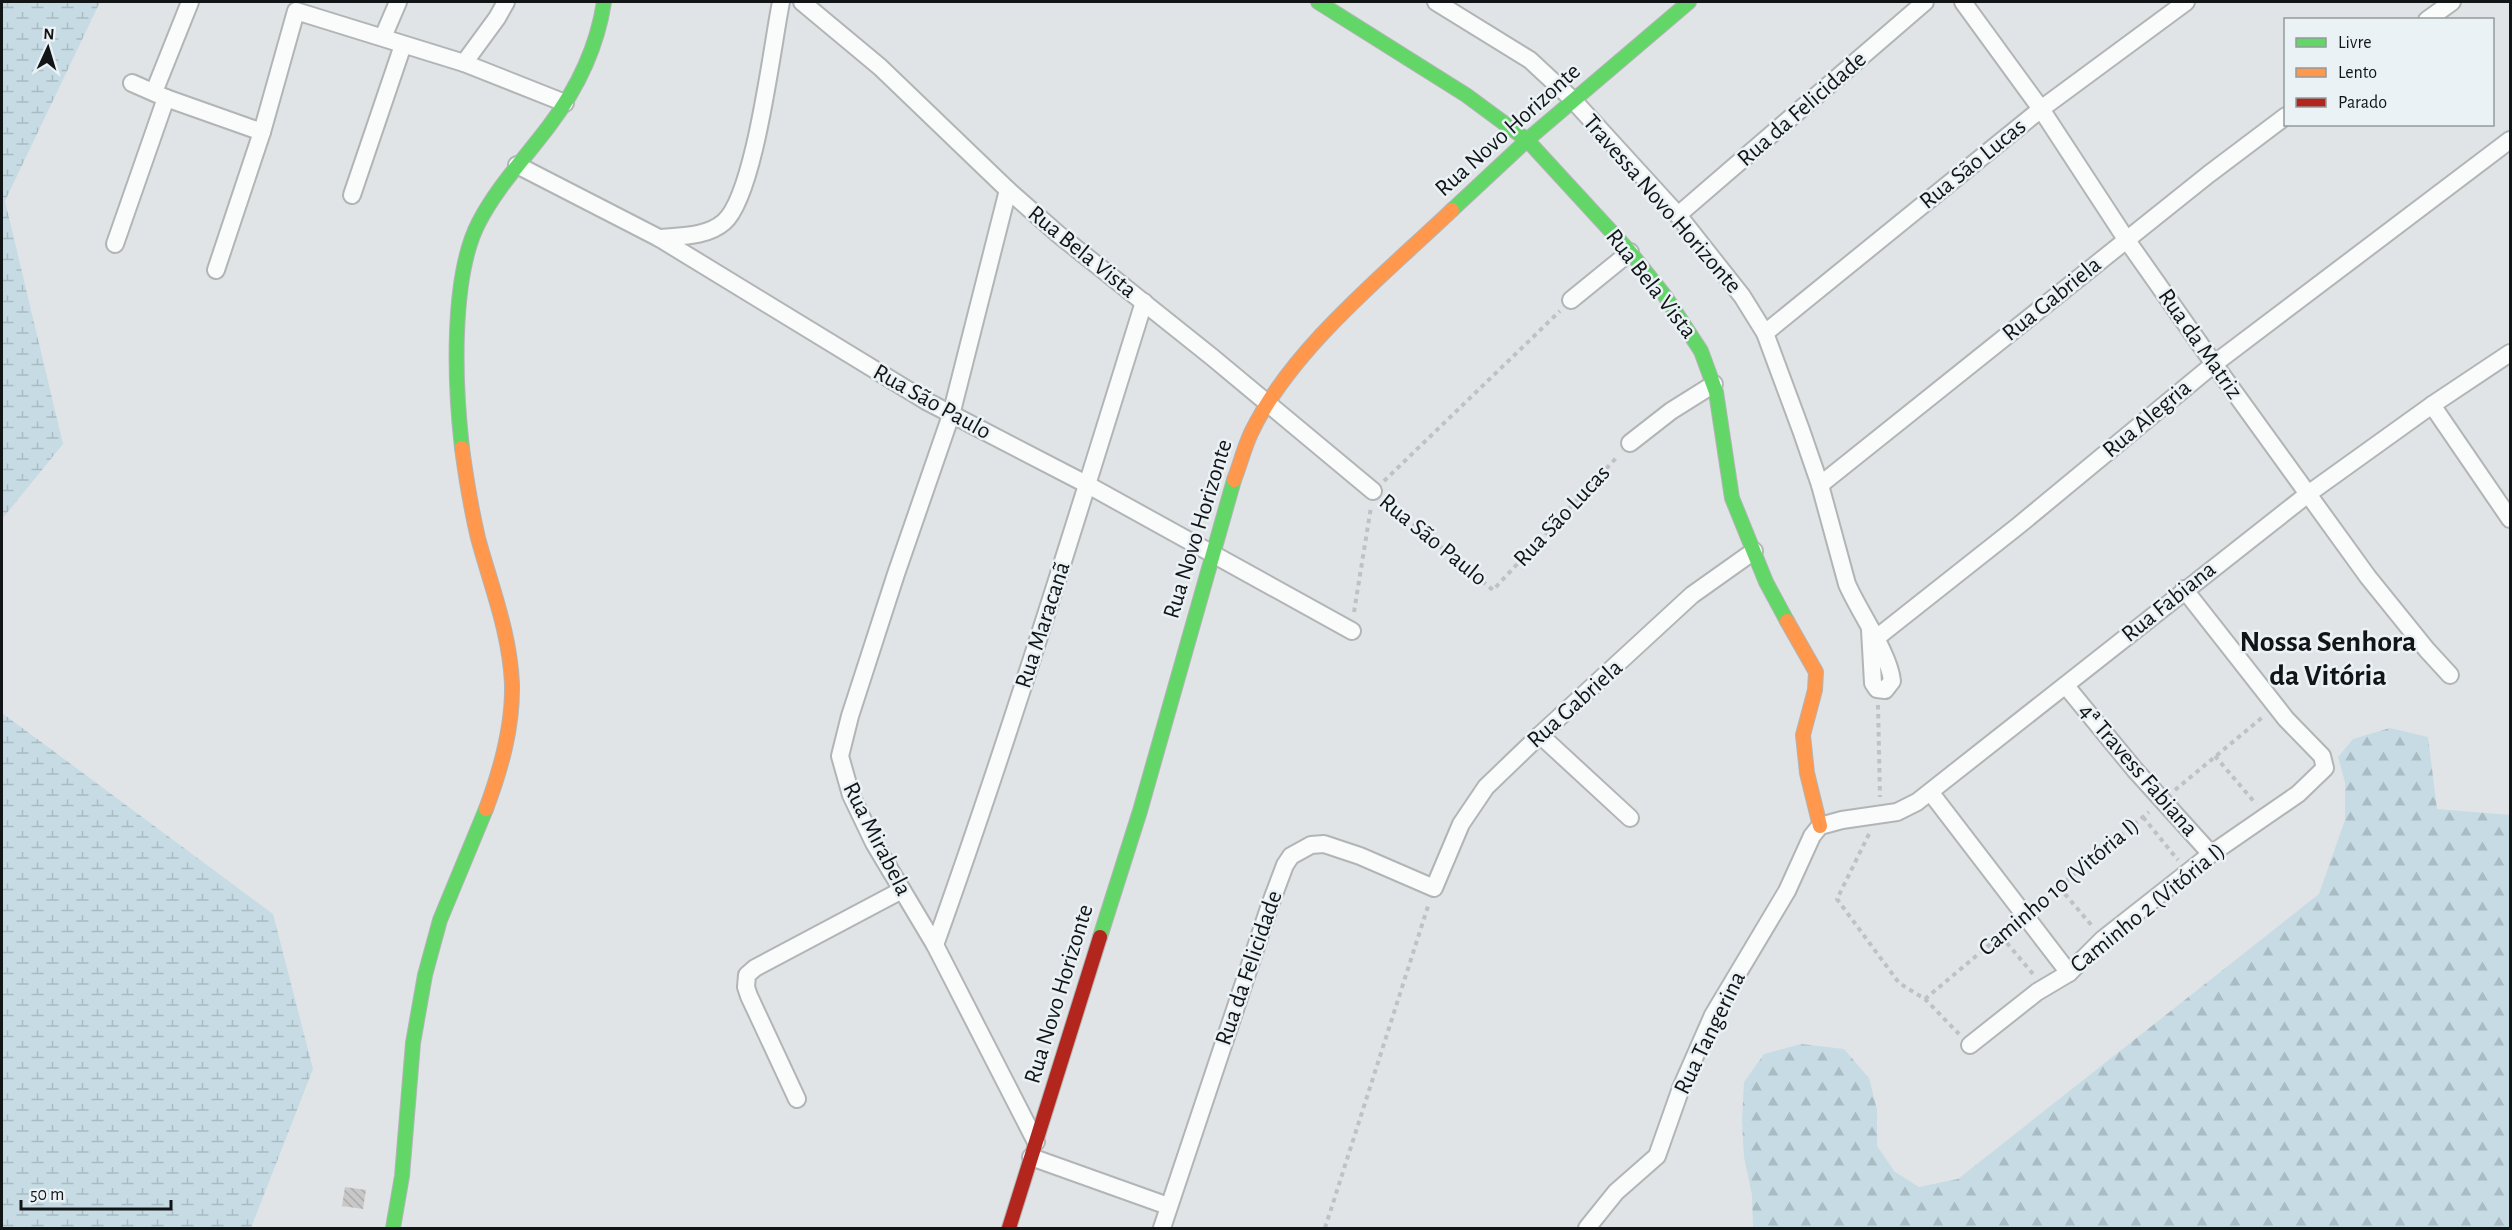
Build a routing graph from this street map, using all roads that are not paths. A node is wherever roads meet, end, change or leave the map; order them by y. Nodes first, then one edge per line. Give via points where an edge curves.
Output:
1 (190, 2) edge
2 (398, 2) edge
3 (506, 2) edge
4 (604, 2) edge
5 (781, 2) edge
6 (802, 2) edge
7 (1318, 2) edge
8 (1436, 2) edge
9 (1689, 2) edge
10 (1924, 2) edge
11 (1963, 2) edge
12 (2186, 2) edge
13 (2451, 2) edge
14 (297, 6) edge
15 (2430, 18) edge
16 (383, 37) junction
17 (403, 45) junction
18 (464, 63) junction
19 (132, 83) dead end
20 (160, 95) junction
21 (1573, 100) junction
22 (565, 103) junction
23 (2041, 109) junction
24 (2284, 118) edge
25 (262, 132) junction
26 (1527, 140) junction
27 (2511, 140) edge
28 (517, 165) junction
29 (1008, 190) junction
30 (352, 195) dead end
31 (1678, 215) junction
32 (659, 238) junction
33 (2126, 239) junction
34 (115, 244) dead end
35 (1630, 252) junction
36 (216, 270) dead end
37 (1571, 300) road end
38 (1144, 302) junction
39 (1765, 333) junction
40 (2511, 353) edge
41 (2214, 364) junction
42 (1714, 384) junction
43 (1267, 403) junction
44 (2432, 405) junction
45 (951, 415) junction
46 (1630, 443) road end
47 (1088, 485) junction
48 (1820, 485) junction
49 (1373, 491) road end
50 (2308, 494) junction
51 (2511, 519) edge
52 (1754, 551) junction
53 (1212, 556) junction
54 (2184, 589) junction
55 (1352, 631) road end
56 (1873, 635) junction
57 (2450, 675) dead end
58 (2066, 686) junction
59 (1877, 689) road end
60 (1540, 735) junction
61 (1931, 793) junction
62 (1630, 818) dead end
63 (1821, 826) junction
64 (2211, 854) junction
65 (1434, 888) joint
66 (902, 890) junction
67 (935, 945) junction
68 (2069, 973) junction
69 (1970, 1045) road end
70 (797, 1099) dead end
71 (1034, 1150) junction
72 (1168, 1206) junction
73 (393, 1228) edge
74 (1009, 1228) edge
75 (1161, 1228) edge
76 (1587, 1228) edge

1 - 20 street
2 - 16 street
3 - 18 street
4 - 22 street via 602,20 584,68
5 - 32 street via 764,105 738,203 724,222 713,229
6 - 29 street, Rua Bela Vista via 880,67
7 - 26 street, Rua Bela Vista via 1466,95
8 - 21 street, Travessa Novo Horizonte via 1530,60
9 - 21 street, Rua Novo Horizonte
10 - 31 street, Rua da Felicidade
11 - 23 street, Rua da Matriz
12 - 23 street, Rua São Lucas
13 - 15 street
14 - 16 street
14 - 25 street
16 - 17 street
17 - 18 street
17 - 30 street
18 - 22 street
19 - 20 street
20 - 25 street
20 - 34 street
21 - 26 street, Rua Novo Horizonte
21 - 31 street, Travessa Novo Horizonte
22 - 28 street
23 - 33 street, Rua da Matriz
23 - 39 street, Rua São Lucas
24 - 33 street, Rua Gabriela
25 - 36 street
26 - 35 street, Rua Bela Vista
26 - 43 street, Rua Novo Horizonte via 1365,292 1315,344
27 - 41 street, Rua Alegria
28 - 32 street, Rua São Paulo
28 - 73 street via 487,202 472,233 464,270 458,353 463,452 478,535 503,619 511,707 501,765 436,930 417,1016
29 - 38 street, Rua Bela Vista
29 - 45 street, Rua Mirabela
31 - 39 street, Travessa Novo Horizonte via 1742,296
32 - 45 street, Rua São Paulo
33 - 41 street, Rua da Matriz
33 - 48 street, Rua Gabriela
35 - 37 street
35 - 42 street, Rua Bela Vista via 1696,342
38 - 43 street, Rua Bela Vista
38 - 47 street, Rua Maracanã
39 - 48 street, Travessa Novo Horizonte
40 - 44 street, Rua Fabiana
41 - 50 street, Rua da Matriz
41 - 56 street, Rua Alegria via 2018,526
42 - 46 street
42 - 52 street, Rua Bela Vista via 1732,498
43 - 49 street, Rua Bela Vista
43 - 53 street, Rua Novo Horizonte via 1251,432
44 - 50 street, Rua Fabiana
44 - 51 street
45 - 47 street, Rua São Paulo
45 - 66 street, Rua Mirabela via 840,756 851,795
47 - 53 street, Rua São Paulo
47 - 67 street, Rua Maracanã via 988,796
48 - 56 street, Travessa Novo Horizonte via 1842,570
50 - 54 street, Rua Fabiana
50 - 57 street, Rua da Matriz via 2368,577
52 - 60 street, Rua Gabriela via 1692,595
52 - 63 street, Rua Bela Vista via 1766,582 1816,672 1803,735 1807,772
53 - 55 street, Rua São Paulo
53 - 71 street, Rua Novo Horizonte via 1143,799
54 - 58 street, Rua Fabiana
54 - 64 street, Caminho 2 (Vitória I) via 2325,763 2324,769 2298,794
56 - 59 street, Travessa Novo Horizonte via 1892,678 1887,690
58 - 61 street, Rua Fabiana
58 - 64 street, 4ª Travess Fabiana
60 - 62 street
60 - 65 street, Rua Gabriela via 1486,787 1474,804 1452,842
61 - 63 street, Rua Fabiana via 1908,808
61 - 68 street
63 - 76 street, Rua Tangerina via 1713,1015 1657,1156 1616,1192
64 - 68 street, Caminho 2 (Vitória I) via 2103,939
65 - 72 street, Rua da Felicidade via 1324,844 1311,845 1291,855
66 - 67 street, Rua Mirabela
66 - 70 street via 747,975 749,996
67 - 71 street, Rua Mirabela
68 - 69 street, Caminho 2 (Vitória I)
71 - 72 street
71 - 74 street, Rua Novo Horizonte
72 - 75 street, Rua da Felicidade

